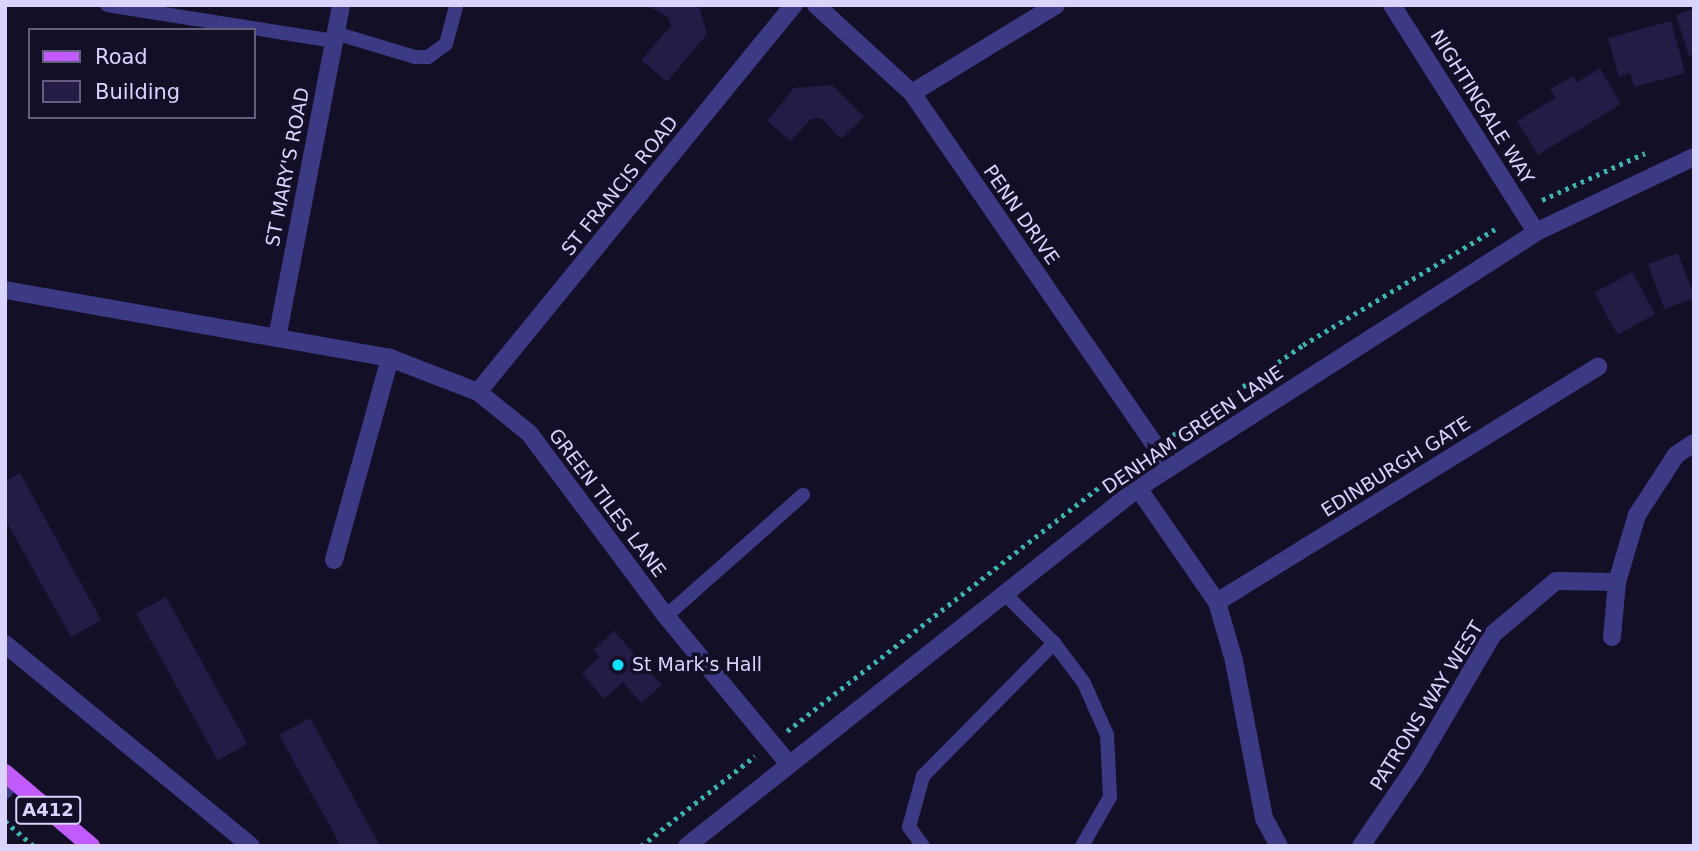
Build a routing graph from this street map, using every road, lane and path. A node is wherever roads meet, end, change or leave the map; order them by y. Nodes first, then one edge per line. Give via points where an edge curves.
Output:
1 (107, 5) edge
2 (341, 5) edge
3 (793, 5) edge
4 (816, 5) edge
5 (1056, 5) edge
6 (1392, 5) edge
7 (456, 6) edge
8 (334, 37) junction
9 (912, 93) junction
10 (1694, 157) edge
11 (1536, 232) junction
12 (5, 290) edge
13 (277, 338) junction
14 (390, 358) junction
15 (1598, 368) dead end
16 (478, 393) junction
17 (1694, 443) edge
18 (1170, 467) junction
19 (1138, 488) junction
20 (803, 495) dead end
21 (334, 560) dead end
22 (1616, 582) junction
23 (1007, 596) junction
24 (1217, 602) junction
25 (666, 616) junction
26 (1612, 637) dead end
27 (1054, 643) junction
28 (5, 644) edge
29 (788, 763) junction
30 (8, 782) edge
31 (5, 821) edge
32 (34, 846) edge
33 (91, 846) edge
34 (250, 846) edge
35 (687, 846) edge
36 (923, 846) edge
37 (1082, 846) edge
38 (1279, 846) edge
39 (1360, 846) edge

1 - 8 lane
2 - 8 street, ST MARY'S ROAD
3 - 16 street, ST FRANCIS ROAD
4 - 9 street, PENN DRIVE
5 - 9 street
6 - 11 street, NIGHTINGALE WAY
7 - 8 lane via 446,44 428,57
8 - 13 street, ST MARY'S ROAD
9 - 18 street, PENN DRIVE
10 - 11 street, DENHAM GREEN LANE
11 - 18 street, DENHAM GREEN LANE
12 - 13 street, GREEN TILES LANE
13 - 14 street, GREEN TILES LANE
14 - 16 street, GREEN TILES LANE
14 - 21 street
15 - 24 street, EDINBURGH GATE
16 - 25 street, GREEN TILES LANE via 529,433
17 - 22 street via 1676,454 1637,515
18 - 19 street, DENHAM GREEN LANE
19 - 23 street, DENHAM GREEN LANE
19 - 24 street
20 - 25 lane
22 - 26 street
22 - 39 street, PATRONS WAY WEST via 1556,581 1493,634 1415,767
23 - 27 lane
23 - 29 street, DENHAM GREEN LANE
24 - 38 street via 1234,661 1264,818
25 - 29 street, GREEN TILES LANE
27 - 36 lane via 923,776 909,827
27 - 37 lane via 1084,683 1107,735 1110,797
28 - 34 street
29 - 35 street, DENHAM GREEN LANE
30 - 33 main road, A412
31 - 32 path

